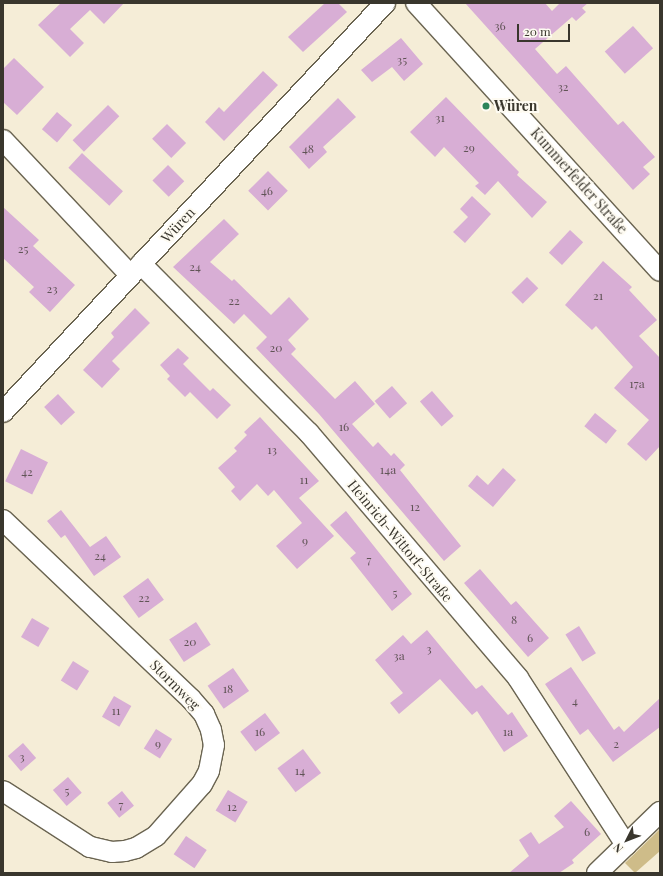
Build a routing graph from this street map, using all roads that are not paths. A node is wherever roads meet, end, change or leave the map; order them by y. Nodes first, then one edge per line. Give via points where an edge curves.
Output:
1 (386, 3) edge
2 (416, 3) edge
3 (3, 140) edge
4 (135, 270) junction
5 (660, 272) edge
6 (3, 412) edge
7 (3, 520) edge
8 (3, 791) edge
9 (660, 812) edge
10 (626, 845) junction
11 (598, 873) edge

1 - 4 street, Würen
2 - 5 street, Kummerfelder Straße
3 - 4 street, Heinrich-Wittorf-Straße
4 - 6 street, Würen
4 - 10 street, Heinrich-Wittorf-Straße via 308,433 518,678
7 - 8 street, Stormweg via 191,699 204,714 214,745 209,771 202,784 156,836 136,848 125,851 112,852 90,847
9 - 10 street
10 - 11 street

